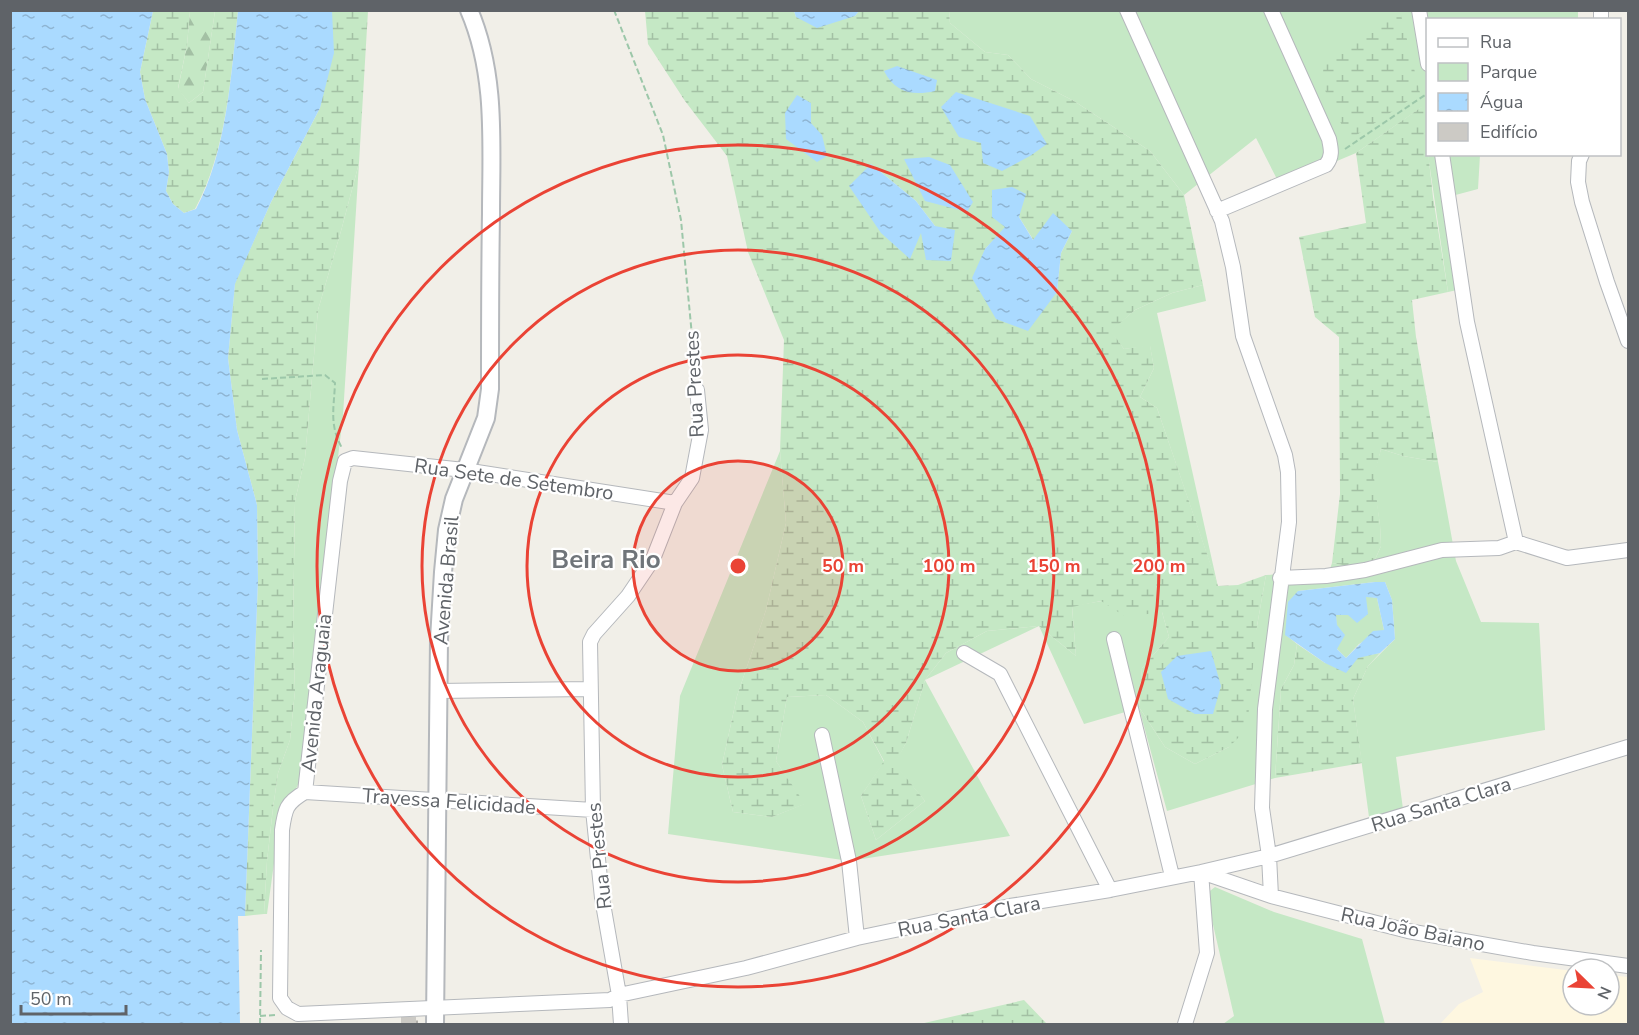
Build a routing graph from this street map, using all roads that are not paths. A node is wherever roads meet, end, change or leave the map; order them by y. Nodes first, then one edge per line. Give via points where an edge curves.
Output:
1 (469, 10) edge
2 (1126, 10) edge
3 (1271, 10) edge
4 (1419, 10) edge
5 (1426, 52) edge
6 (1442, 156) edge
7 (1581, 156) edge
8 (1217, 212) junction
9 (1629, 341) edge
10 (697, 390) road end
11 (353, 458) joint
12 (464, 470) junction
13 (675, 503) junction
14 (1516, 542) junction
15 (1629, 550) edge
16 (1280, 579) junction
17 (1114, 639) dead end
18 (964, 653) dead end
19 (590, 689) junction
20 (438, 691) junction
21 (822, 735) dead end
22 (1629, 747) edge
23 (305, 792) junction
24 (436, 799) junction
25 (593, 810) junction
26 (1269, 856) junction
27 (1201, 872) junction
28 (1172, 876) junction
29 (1110, 890) junction
30 (1271, 896) junction
31 (857, 938) junction
32 (1629, 966) edge
33 (619, 994) junction
34 (434, 1016) edge
35 (298, 1019) edge
36 (621, 1024) edge
37 (1185, 1024) edge

1 - 12 street, Avenida Brasil via 480,35 492,121 490,389 486,418
2 - 8 street
3 - 8 street via 1329,139 1331,159 1326,165
4 - 5 street
6 - 14 street via 1467,322
7 - 9 street via 1578,182 1582,202
8 - 16 street via 1233,267 1243,336 1288,472 1288,522
10 - 13 street, Rua Prestes via 701,430 692,478
11 - 12 street, Rua Sete de Setembro
11 - 23 street, Avenida Araguaia via 345,461 340,481
12 - 13 street, Rua Sete de Setembro
12 - 20 street, Avenida Brasil via 447,530
13 - 19 street, Rua Prestes via 653,559 590,642
14 - 15 street via 1567,558
14 - 16 street via 1499,548 1442,550 1365,570
16 - 26 street via 1265,709 1262,808
17 - 28 street
18 - 29 street via 1000,674
19 - 20 street
19 - 25 street, Rua Prestes
20 - 24 street, Avenida Brasil
21 - 31 street via 849,861
22 - 26 street, Rua Santa Clara
23 - 24 street, Travessa Felicidade
23 - 35 street, Avenida Araguaia via 285,807 282,830 280,998
24 - 25 street, Travessa Felicidade
24 - 34 street, Avenida Brasil
25 - 33 street, Rua Prestes via 602,898
26 - 27 street, Rua Santa Clara
26 - 30 street
27 - 28 street, Rua Santa Clara
27 - 30 street, Rua João Baiano
27 - 37 street via 1207,953
28 - 29 street, Rua Santa Clara
29 - 31 street, Rua Santa Clara
30 - 32 street, Rua João Baiano via 1408,931
31 - 33 street, Rua Santa Clara via 746,968
33 - 34 street, Rua Santa Clara via 610,1000
33 - 36 street, Rua Prestes
34 - 35 street, Rua Santa Clara

